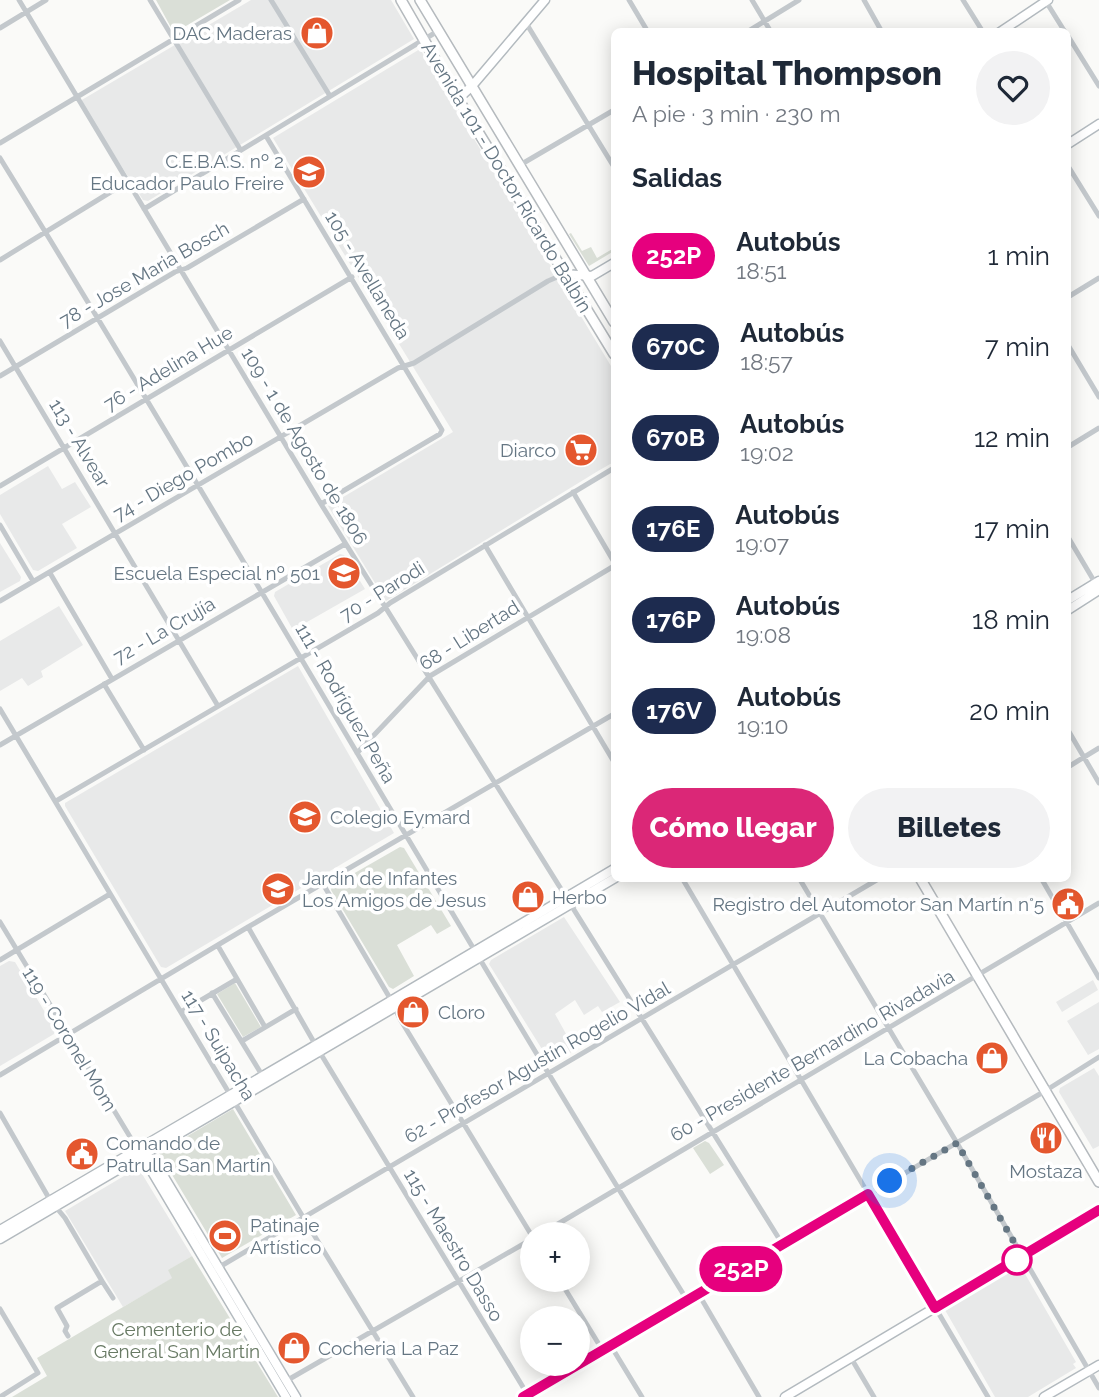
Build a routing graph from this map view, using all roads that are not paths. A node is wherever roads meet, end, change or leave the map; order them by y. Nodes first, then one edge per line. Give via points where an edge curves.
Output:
1 (19, 0) edge
2 (46, 0) edge
3 (150, 0) edge
4 (239, 0) edge
5 (271, 0) edge
6 (401, 0) edge
7 (420, 0) edge
8 (545, 0) edge
9 (629, 0) edge
10 (752, 0) edge
11 (799, 0) edge
12 (864, 0) edge
13 (963, 0) edge
14 (1047, 0) edge
15 (26, 12) junction
16 (765, 21) junction
17 (526, 23) junction
18 (0, 28) edge
19 (646, 28) edge
20 (754, 28) edge
21 (769, 28) edge
22 (880, 28) edge
23 (980, 28) edge
24 (1006, 28) edge
25 (1063, 28) edge
26 (438, 31) junction
27 (173, 39) junction
28 (424, 40) junction
29 (1071, 42) edge
30 (472, 86) junction
31 (1099, 86) edge
32 (330, 96) junction
33 (77, 98) junction
34 (458, 99) junction
35 (611, 112) edge
36 (1099, 124) edge
37 (589, 125) junction
38 (266, 136) junction
39 (1071, 142) edge
40 (0, 143) edge
41 (240, 149) junction
42 (0, 158) edge
43 (611, 162) edge
44 (520, 165) junction
45 (1071, 171) edge
46 (127, 182) junction
47 (304, 200) junction
48 (144, 209) junction
49 (1099, 216) edge
50 (46, 233) junction
51 (0, 260) edge
52 (611, 265) edge
53 (180, 270) junction
54 (564, 274) junction
55 (352, 276) junction
56 (587, 277) junction
57 (1099, 278) edge
58 (1071, 295) edge
59 (97, 317) junction
60 (611, 317) edge
61 (0, 341) edge
62 (611, 349) edge
63 (228, 350) junction
64 (1071, 350) edge
65 (405, 366) junction
66 (16, 367) junction
67 (0, 376) edge
68 (1099, 397) edge
69 (146, 398) junction
70 (1099, 428) edge
71 (280, 437) junction
72 (1071, 445) edge
73 (65, 448) junction
74 (611, 470) edge
75 (199, 485) junction
76 (0, 486) edge
77 (573, 492) junction
78 (321, 504) junction
79 (0, 525) edge
80 (116, 533) junction
81 (1071, 542) edge
82 (345, 544) junction
83 (485, 545) junction
84 (611, 559) edge
85 (611, 566) edge
86 (50, 573) junction
87 (33, 581) junction
88 (1098, 586) edge
89 (262, 591) junction
90 (1071, 599) edge
91 (0, 601) edge
92 (385, 607) junction
93 (1071, 608) edge
94 (528, 617) junction
95 (178, 640) junction
96 (302, 657) junction
97 (430, 676) junction
98 (112, 679) junction
99 (104, 684) junction
100 (218, 706) junction
101 (0, 709) edge
102 (611, 716) edge
103 (593, 726) junction
104 (1071, 735) edge
105 (16, 736) junction
106 (0, 745) edge
107 (1099, 748) edge
108 (144, 750) junction
109 (357, 753) junction
110 (611, 757) edge
111 (1083, 757) junction
112 (1071, 765) edge
113 (496, 783) junction
114 (1099, 783) edge
115 (56, 801) junction
116 (405, 836) junction
117 (611, 871) edge
118 (611, 880) edge
119 (684, 882) edge
120 (801, 882) edge
121 (873, 882) edge
122 (922, 882) edge
123 (1043, 882) edge
124 (323, 884) junction
125 (110, 894) junction
126 (568, 902) junction
127 (1099, 903) edge
128 (819, 914) junction
129 (0, 922) edge
130 (1067, 922) junction
131 (248, 927) junction
132 (218, 946) junction
133 (17, 950) junction
134 (478, 956) junction
135 (0, 960) edge
136 (732, 965) junction
137 (978, 976) junction
138 (1099, 978) edge
139 (160, 979) junction
140 (237, 979) junction
141 (212, 993) junction
142 (393, 1004) junction
143 (296, 1009) junction
144 (181, 1012) junction
145 (641, 1021) junction
146 (265, 1027) junction
147 (889, 1029) junction
148 (68, 1035) junction
149 (242, 1041) junction
150 (317, 1048) junction
151 (1099, 1057) edge
152 (548, 1073) junction
153 (0, 1075) edge
154 (262, 1075) junction
155 (801, 1079) junction
156 (1045, 1091) junction
157 (232, 1097) junction
158 (0, 1113) edge
159 (464, 1123) junction
160 (711, 1132) junction
161 (957, 1143) junction
162 (139, 1152) junction
163 (389, 1168) junction
164 (1099, 1182) edge
165 (617, 1187) junction
166 (868, 1194) junction
167 (52, 1203) junction
168 (1099, 1210) edge
169 (303, 1217) junction
170 (523, 1222) edge
171 (560, 1222) edge
172 (0, 1230) edge
173 (0, 1239) edge
174 (520, 1245) edge
175 (782, 1245) junction
176 (1022, 1256) junction
177 (219, 1267) junction
178 (211, 1272) junction
179 (103, 1281) junction
180 (457, 1282) junction
181 (567, 1292) edge
182 (698, 1293) junction
183 (113, 1298) dead end
184 (687, 1300) junction
185 (935, 1308) junction
186 (0, 1309) edge
187 (372, 1330) junction
188 (68, 1336) dead end
189 (611, 1346) junction
190 (603, 1351) junction
191 (851, 1358) junction
192 (1099, 1365) edge
193 (1089, 1371) junction
194 (283, 1383) junction
195 (1099, 1388) edge
196 (526, 1396) edge
197 (0, 1397) edge
198 (286, 1397) edge
199 (296, 1397) edge
200 (413, 1397) edge
201 (642, 1397) edge
202 (759, 1397) edge
203 (785, 1397) edge
204 (874, 1397) edge
205 (988, 1397) edge
206 (1044, 1397) edge

1 - 15 street, 109 - 1 de Agosto de 1806
2 - 15 street
3 - 27 street
4 - 27 street
5 - 32 street
6 - 28 main road, Avenida 101 - Doctor Ricardo Balbín
7 - 26 main road, Avenida 101 - Doctor Ricardo Balbín
8 - 17 main road
9 - 19 street
10 - 16 street
11 - 16 street
12 - 22 street
13 - 23 street
14 - 24 main road
14 - 25 street
15 - 18 street
15 - 33 street, 109 - 1 de Agosto de 1806
16 - 20 street
16 - 21 street
17 - 30 main road
17 - 37 street
26 - 28 street
26 - 30 main road, Avenida 101 - Doctor Ricardo Balbín
27 - 33 street
27 - 41 street
28 - 32 street
28 - 34 main road, Avenida 101 - Doctor Ricardo Balbín
29 - 31 street
30 - 34 main road
30 - 44 main road, Avenida 101 - Doctor Ricardo Balbín
32 - 38 street
33 - 40 street
33 - 46 street, 109 - 1 de Agosto de 1806
34 - 54 main road, Avenida 101 - Doctor Ricardo Balbín
35 - 37 street
36 - 39 main road
37 - 43 street
37 - 44 street
38 - 41 street
38 - 47 street, 105 - Avellaneda
41 - 48 street
42 - 50 street, 111 - Rodríguez Peña
44 - 56 main road, Avenida 101 - Doctor Ricardo Balbín
45 - 49 street
46 - 48 street, 109 - 1 de Agosto de 1806
46 - 50 street
47 - 53 street, 78 - Jose Maria Bosch
47 - 55 street, 105 - Avellaneda
48 - 53 street, 109 - 1 de Agosto de 1806
50 - 51 street
50 - 59 street, 111 - Rodríguez Peña
52 - 56 main road
53 - 59 street, 78 - Jose Maria Bosch
53 - 63 street, 109 - 1 de Agosto de 1806
54 - 56 main road
54 - 62 main road, Avenida 101 - Doctor Ricardo Balbín
54 - 65 street, 74 - Diego Pombo
55 - 63 street, 76 - Adelina Hue
55 - 65 street, 105 - Avellaneda
56 - 60 main road, Avenida 101 - Doctor Ricardo Balbín
57 - 58 street
59 - 66 street, 78 - Jose Maria Bosch
59 - 69 street, 111 - Rodríguez Peña
61 - 66 street, 113 - Alvear
63 - 69 street, 76 - Adelina Hue
63 - 71 street, 109 - 1 de Agosto de 1806
64 - 68 street
65 - 71 street, 74 - Diego Pombo
65 - 78 street, 105 - Avellaneda via 442,430 440,434
66 - 67 street, 78 - Jose Maria Bosch
66 - 73 street, 113 - Alvear
69 - 73 street, 76 - Adelina Hue
69 - 75 street, 111 - Rodríguez Peña
70 - 72 street
71 - 75 street, 74 - Diego Pombo
71 - 78 street, 109 - 1 de Agosto de 1806
73 - 76 street, 76 - Adelina Hue
73 - 80 street, 113 - Alvear
74 - 77 street, 70 - Parodi
75 - 80 street, 74 - Diego Pombo
75 - 89 street, 111 - Rodríguez Peña
77 - 83 street, 70 - Parodi
77 - 84 street
78 - 82 street, 109 - 1 de Agosto de 1806
79 - 87 street
80 - 86 street, 74 - Diego Pombo
80 - 95 street, 113 - Alvear
81 - 88 street
82 - 89 street, 72 - La Crujía
82 - 92 street, 109 - 1 de Agosto de 1806
83 - 92 street, 70 - Parodi
83 - 94 street
85 - 94 street, 68 - Libertad
86 - 87 street, 74 - Diego Pombo
86 - 98 street
87 - 91 street, 74 - Diego Pombo
88 - 90 main road
88 - 93 main road
89 - 95 street, 72 - La Crujía
89 - 96 street, 111 - Rodríguez Peña
92 - 96 street, 70 - Parodi
92 - 97 street, 109 - 1 de Agosto de 1806
94 - 97 street, 68 - Libertad
94 - 103 street
95 - 98 street, 72 - La Crujía
95 - 100 street, 113 - Alvear
96 - 100 street, 70 - Parodi
96 - 109 street, 111 - Rodríguez Peña
97 - 109 street, 68 - Libertad
97 - 113 street, 109 - 1 de Agosto de 1806
98 - 99 street, 72 - La Crujía
99 - 105 street, 72 - La Crujía
99 - 108 street
100 - 108 street, 70 - Parodi
101 - 105 street, 117 - Suipacha
102 - 103 street
103 - 110 street
103 - 113 street
104 - 111 street
105 - 106 street, 72 - La Crujía
105 - 115 street, 117 - Suipacha
107 - 111 street
108 - 115 street, 70 - Parodi
109 - 116 street, 111 - Rodríguez Peña
111 - 112 street
111 - 114 street
113 - 116 street
113 - 126 street, 109 - 1 de Agosto de 1806
115 - 125 street, 117 - Suipacha
116 - 124 street
116 - 134 street, 111 - Rodríguez Peña
117 - 126 main road
118 - 126 main road
119 - 136 street
120 - 128 street
121 - 128 street, 62 - Profesor Agustín Rogelio Vidal
122 - 137 main road
123 - 130 street
124 - 131 street
124 - 142 street
125 - 133 street
125 - 139 street, 117 - Suipacha
126 - 134 main road
126 - 145 street, 109 - 1 de Agosto de 1806
127 - 130 street, 60 - Presidente Bernardino Rivadavia
128 - 136 street, 62 - Profesor Agustín Rogelio Vidal
128 - 147 street
129 - 133 street, 119 - Coronel Mom
130 - 137 street, 60 - Presidente Bernardino Rivadavia
130 - 138 street
131 - 132 street
131 - 143 street, 115 - Maestro Dasso
132 - 139 street
132 - 140 street
133 - 135 street
133 - 148 street, 119 - Coronel Mom
134 - 142 main road
134 - 152 street, 111 - Rodríguez Peña
136 - 145 street, 62 - Profesor Agustín Rogelio Vidal
136 - 155 street
137 - 147 street, 60 - Presidente Bernardino Rivadavia
137 - 156 main road
139 - 144 street, 117 - Suipacha
139 - 148 street
140 - 141 street
140 - 146 street
141 - 144 street
141 - 149 street
142 - 150 main road
142 - 159 street
143 - 146 street
143 - 150 street, 115 - Maestro Dasso
144 - 157 street, 117 - Suipacha
145 - 152 street, 62 - Profesor Agustín Rogelio Vidal
145 - 160 street, 109 - 1 de Agosto de 1806
146 - 149 street
147 - 155 street, 60 - Presidente Bernardino Rivadavia
147 - 161 street
148 - 153 street
148 - 162 street, 119 - Coronel Mom
149 - 154 street
150 - 154 main road
150 - 157 main road
150 - 163 street, 115 - Maestro Dasso
151 - 156 street
152 - 159 street, 62 - Profesor Agustín Rogelio Vidal
152 - 165 street, 111 - Rodríguez Peña
154 - 157 main road
155 - 160 street, 60 - Presidente Bernardino Rivadavia
155 - 166 street
156 - 161 street
156 - 164 main road
157 - 162 main road
157 - 169 street, 117 - Suipacha
158 - 167 street
159 - 163 street, 62 - Profesor Agustín Rogelio Vidal
159 - 170 street
160 - 165 street, 60 - Presidente Bernardino Rivadavia
160 - 175 street, 109 - 1 de Agosto de 1806
161 - 166 street
161 - 176 street
162 - 167 main road
162 - 177 main road, 119 - Coronel Mom via 154,1160
162 - 178 main road, 119 - Coronel Mom
163 - 169 street, 62 - Profesor Agustín Rogelio Vidal
163 - 180 street, 115 - Maestro Dasso
165 - 171 street, 60 - Presidente Bernardino Rivadavia
165 - 184 street, 111 - Rodríguez Peña
166 - 175 street
166 - 185 street
167 - 172 main road
167 - 173 main road
167 - 179 street
168 - 176 main road
169 - 177 street, 62 - Profesor Agustín Rogelio Vidal
169 - 187 street, 117 - Suipacha
174 - 180 street
175 - 182 street
176 - 185 main road
176 - 193 street
177 - 178 street, 62 - Profesor Agustín Rogelio Vidal
177 - 194 main road, 119 - Coronel Mom
178 - 194 main road, 119 - Coronel Mom
179 - 183 street
179 - 188 street via 57,1308
180 - 187 street
180 - 196 street, 115 - Maestro Dasso
181 - 190 street
182 - 184 street
182 - 202 street
184 - 189 street
185 - 191 main road
185 - 205 street
186 - 197 street via 38,1373
187 - 194 street
187 - 200 street, 117 - Suipacha
189 - 190 street
189 - 201 street
190 - 196 street
191 - 203 main road
191 - 204 street
192 - 193 main road
193 - 195 street
193 - 206 main road
194 - 198 main road, 119 - Coronel Mom
194 - 199 main road, 119 - Coronel Mom

